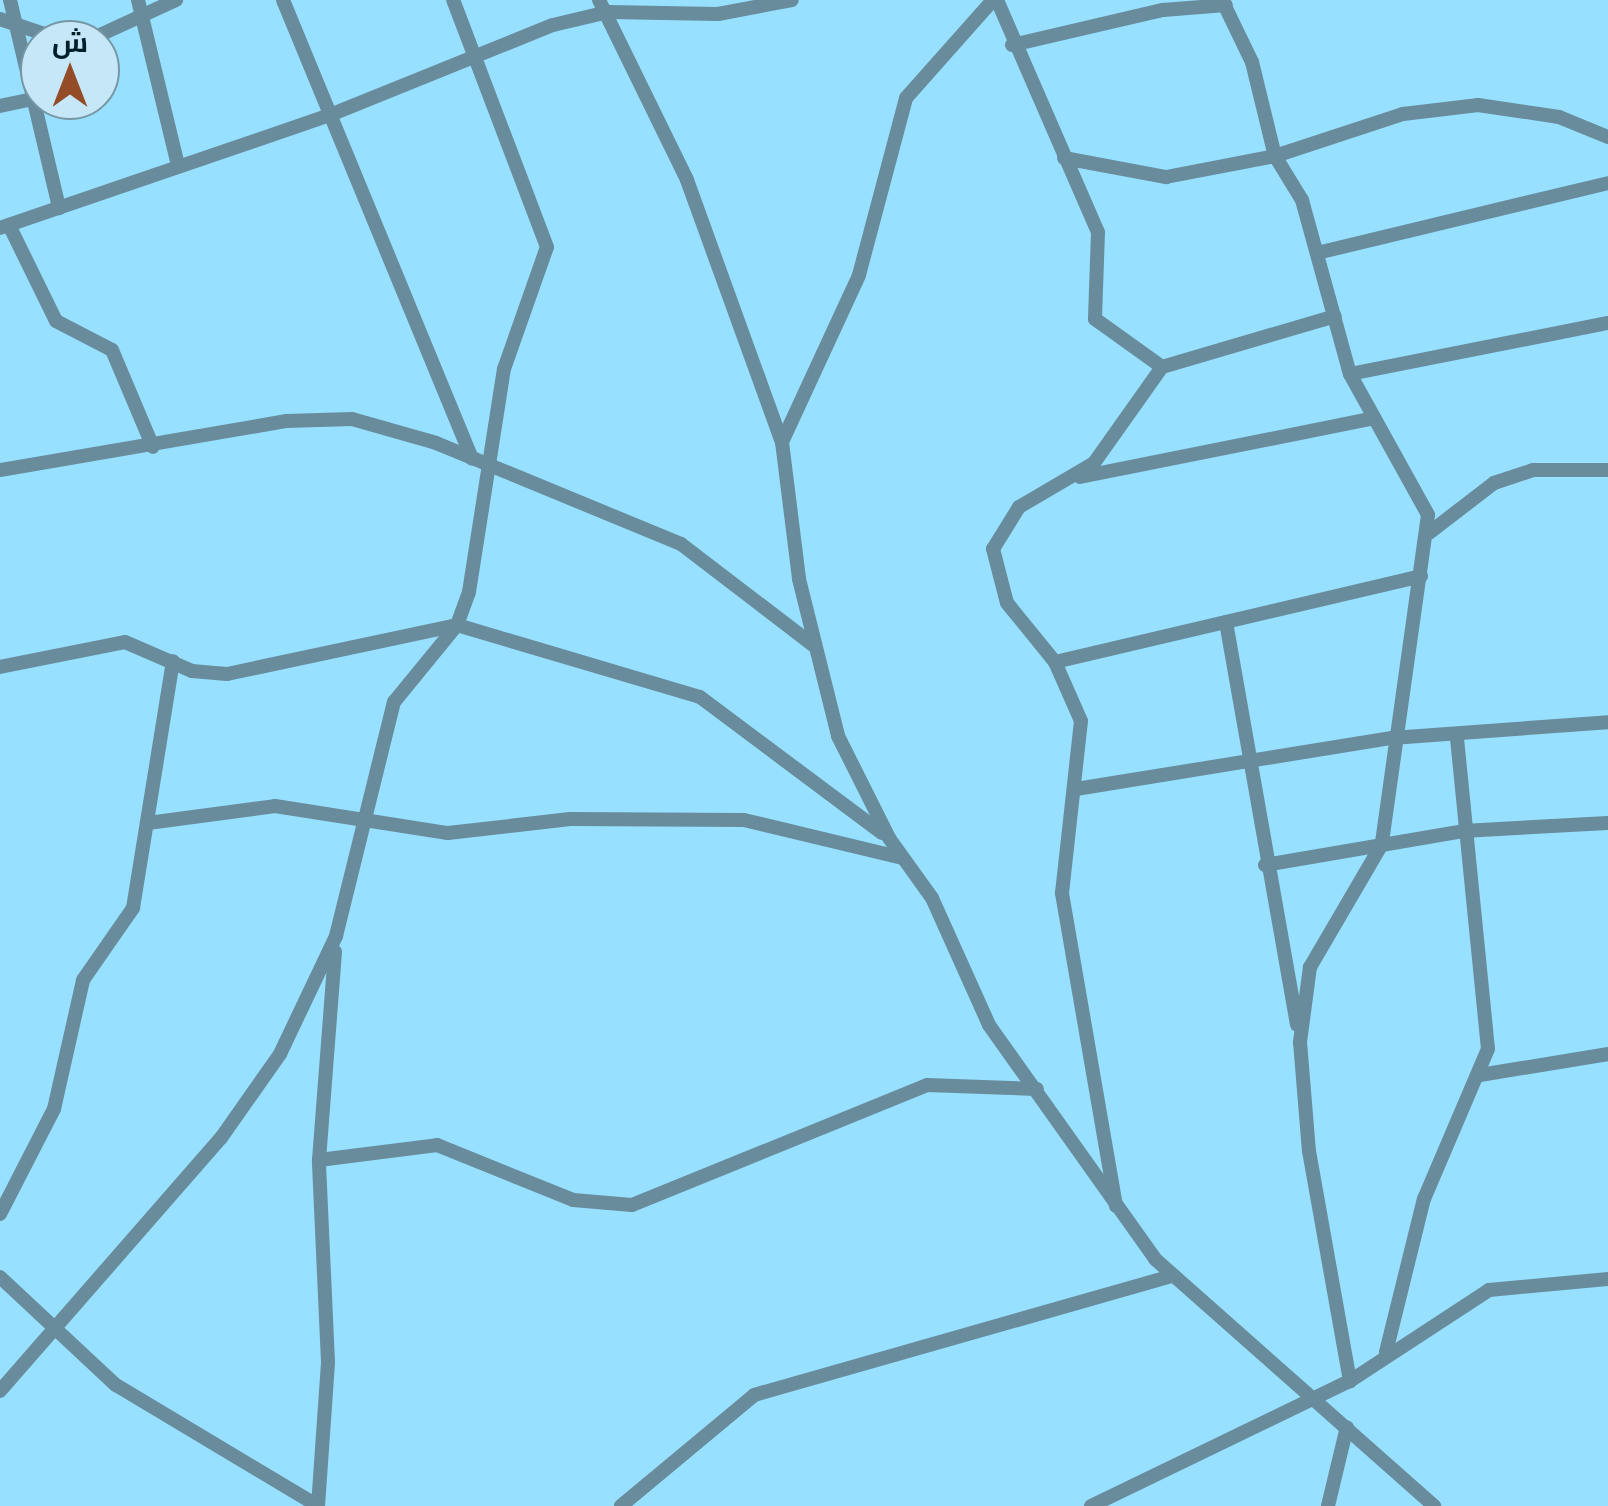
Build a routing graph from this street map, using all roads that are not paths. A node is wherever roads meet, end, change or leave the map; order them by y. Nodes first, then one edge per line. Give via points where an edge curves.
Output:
1 (10, 0) edge
2 (176, 0) edge
3 (283, 0) edge
4 (453, 0) edge
5 (792, 0) edge
6 (995, 0) edge
7 (1224, 3) edge
8 (603, 6) edge
9 (140, 8) edge
10 (0, 19) edge
11 (17, 28) junction
12 (20, 29) edge
13 (20, 41) edge
14 (1012, 45) junction
15 (480, 56) junction
16 (330, 115) junction
17 (39, 120) edge
18 (1608, 137) edge
19 (1274, 156) junction
20 (1064, 158) junction
21 (178, 164) junction
22 (1608, 183) edge
23 (59, 208) junction
24 (4, 226) edge
25 (1318, 254) junction
26 (1334, 316) junction
27 (1608, 323) edge
28 (1162, 367) junction
29 (1350, 374) junction
30 (1374, 418) junction
31 (782, 442) junction
32 (154, 447) junction
33 (472, 459) junction
34 (491, 465) junction
35 (0, 470) edge
36 (1608, 470) edge
37 (1079, 477) junction
38 (1429, 533) junction
39 (1421, 576) junction
40 (1226, 622) junction
41 (457, 625) junction
42 (814, 645) junction
43 (173, 661) junction
44 (1054, 662) junction
45 (0, 667) edge
46 (1608, 722) edge
47 (1392, 738) junction
48 (1457, 739) junction
49 (1250, 758) junction
50 (1076, 790) junction
51 (366, 819) junction
52 (148, 823) junction
53 (1608, 823) edge
54 (1463, 831) junction
55 (888, 838) junction
56 (1382, 844) junction
57 (903, 858) junction
58 (1265, 865) junction
59 (336, 936) junction
60 (1300, 1042) junction
61 (1608, 1054) edge
62 (1480, 1075) junction
63 (1037, 1090) junction
64 (319, 1160) junction
65 (0, 1214) edge
66 (1118, 1214) junction
67 (1172, 1276) junction
68 (0, 1277) edge
69 (1608, 1278) edge
70 (46, 1329) junction
71 (1386, 1352) junction
72 (5, 1374) edge
73 (1350, 1381) junction
74 (0, 1391) edge
75 (1319, 1398) junction
76 (1347, 1427) junction
77 (318, 1506) edge
78 (621, 1506) edge
79 (1091, 1506) edge
80 (1328, 1506) edge
81 (1434, 1506) edge

1 - 11 street
2 - 9 street
3 - 16 street
4 - 15 street
5 - 8 street via 718,14
6 - 14 street
6 - 31 street via 906,98 859,275
7 - 14 street
7 - 19 street via 1252,62
8 - 15 street
8 - 31 street via 687,180
9 - 21 street
10 - 11 street
11 - 12 street
11 - 13 street
14 - 20 street
15 - 16 street
15 - 34 street via 547,247 504,369
16 - 21 street
16 - 33 street
17 - 23 street
18 - 19 street via 1559,117 1478,105 1402,114
19 - 20 street via 1156,178
19 - 25 street
20 - 28 street via 1101,243 1095,319
21 - 23 street
22 - 25 street
23 - 24 street
24 - 32 street via 56,321 112,350
25 - 26 street
26 - 28 street
26 - 29 street
27 - 29 street
28 - 37 street
29 - 30 street
30 - 37 street
30 - 38 street via 1415,478
31 - 42 street
32 - 33 street via 318,418 394,429
32 - 35 street
33 - 34 street
34 - 41 street
34 - 42 street via 682,544
36 - 38 street via 1533,470 1494,483
37 - 44 street via 1019,507 992,549 1016,620
38 - 39 street
39 - 40 street
39 - 47 street
40 - 44 street
40 - 49 street
41 - 43 street via 228,674
41 - 51 street via 394,702
41 - 55 street via 700,698
42 - 55 street via 838,736
43 - 45 street via 102,643
43 - 52 street
44 - 50 street via 1081,721
46 - 48 street
47 - 48 street
47 - 49 street
47 - 56 street
48 - 54 street
49 - 50 street
49 - 58 street
50 - 66 street via 1066,935
51 - 52 street via 275,806
51 - 57 street via 462,833 570,819 744,820
51 - 59 street
52 - 65 street via 127,926 83,980 54,1110
53 - 54 street
54 - 56 street
54 - 62 street via 1488,1038
55 - 57 street
56 - 58 street
56 - 60 street via 1310,966
57 - 63 street via 932,898 989,1025
58 - 60 street
59 - 64 street
59 - 70 street via 280,1054 222,1138
60 - 73 street via 1308,1151
61 - 62 street
62 - 71 street via 1424,1199
63 - 64 street via 927,1085 632,1204 573,1200 437,1144
63 - 66 street
64 - 77 street via 328,1362
66 - 67 street
67 - 75 street
67 - 78 street via 754,1395
68 - 70 street
69 - 71 street via 1506,1283
70 - 72 street
70 - 77 street via 162,1416
71 - 73 street
72 - 74 street
73 - 75 street
75 - 76 street
75 - 79 street
76 - 80 street
76 - 81 street

